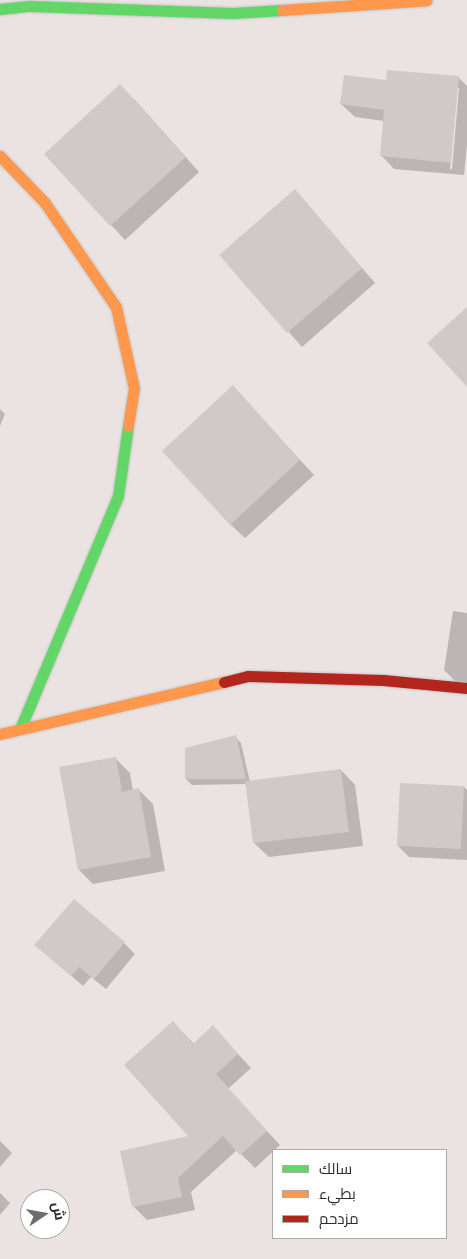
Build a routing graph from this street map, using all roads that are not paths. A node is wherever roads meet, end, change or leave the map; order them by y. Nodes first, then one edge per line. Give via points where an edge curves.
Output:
1 (427, 0) edge
2 (0, 9) edge
3 (0, 156) edge
4 (467, 688) edge
5 (20, 729) junction
6 (0, 734) edge

1 - 2 street via 233,13 30,6
3 - 5 street via 45,203 116,306 134,388 118,496
4 - 5 street via 382,680 248,676
5 - 6 street

